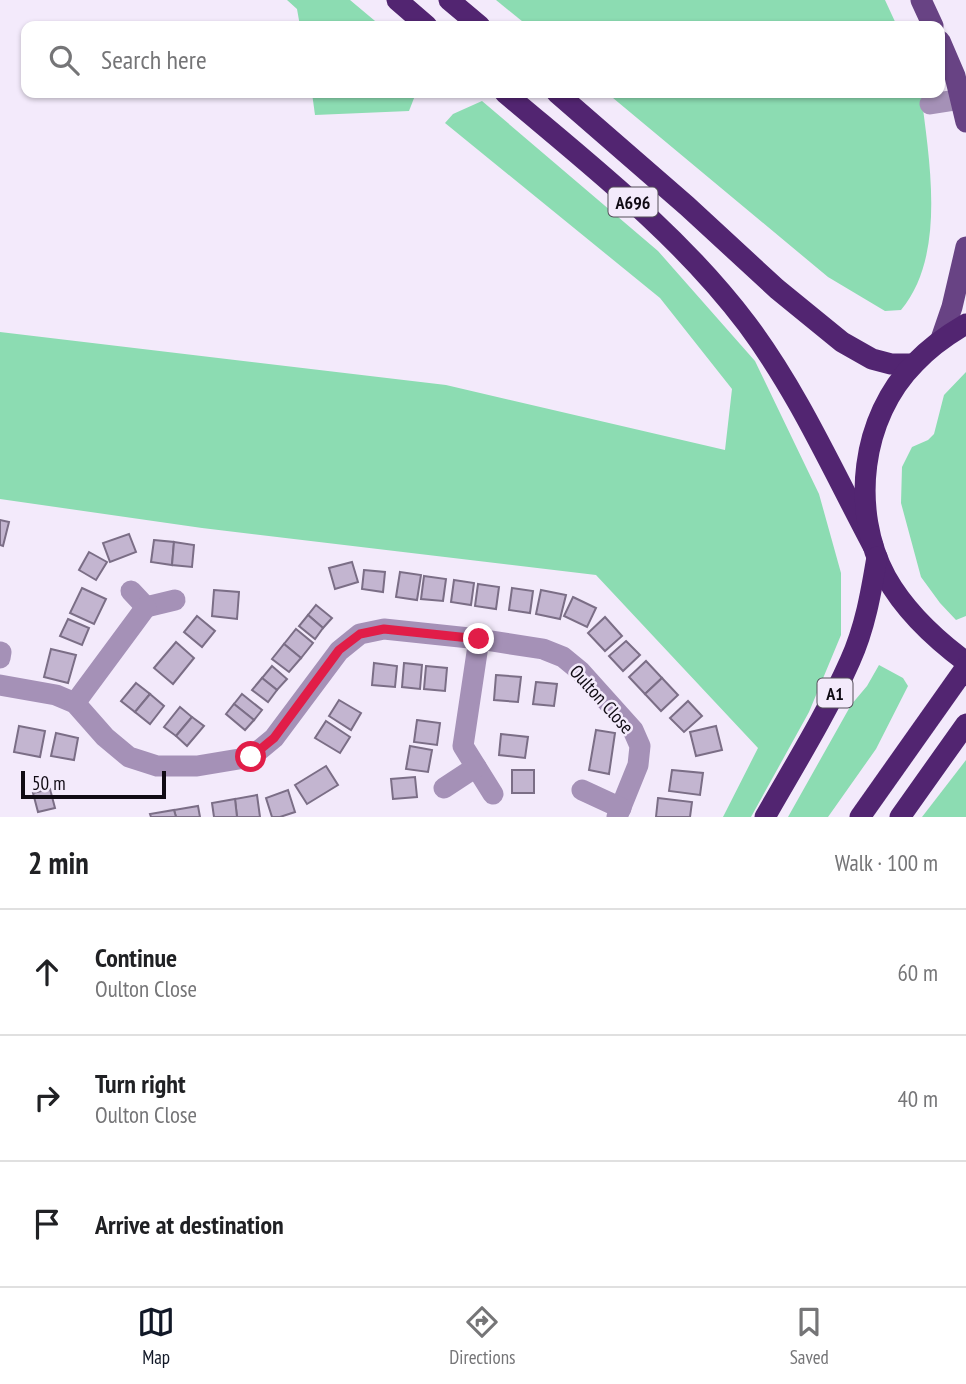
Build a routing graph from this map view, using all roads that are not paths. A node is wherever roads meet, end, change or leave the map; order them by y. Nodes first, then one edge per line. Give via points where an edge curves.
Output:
1 (397, 0) edge
2 (449, 0) edge
3 (921, 0) edge
4 (421, 21) edge
5 (474, 21) edge
6 (931, 21) edge
7 (945, 52) edge
8 (511, 98) edge
9 (563, 98) edge
10 (962, 99) junction
11 (930, 104) dead end
12 (966, 122) edge
13 (966, 247) edge
14 (966, 324) edge
15 (941, 339) junction
16 (913, 363) junction
17 (875, 552) junction
18 (131, 592) dead end
19 (175, 600) dead end
20 (146, 607) junction
21 (479, 639) junction
22 (966, 665) edge
23 (0, 685) edge
24 (75, 703) junction
25 (966, 723) edge
26 (476, 767) junction
27 (444, 788) dead end
28 (582, 790) dead end
29 (492, 794) dead end
30 (619, 812) edge
31 (765, 817) edge
32 (860, 817) edge
33 (900, 817) edge

1 - 4 highway
2 - 5 highway
3 - 6 main road
7 - 10 main road
8 - 17 highway, A696 via 666,231 748,325 793,394
9 - 16 highway, A696 via 842,342 872,359
10 - 11 street
10 - 12 main road
13 - 15 main road
14 - 15 highway
15 - 16 highway
16 - 17 highway via 884,407 865,469 865,508
17 - 22 highway via 897,595
17 - 31 highway, A1 via 866,613 851,660
18 - 20 street
19 - 20 street
20 - 24 street
21 - 24 street, Oulton Close via 384,629 360,634 339,650 274,738 251,757 197,766 157,766 129,757
21 - 26 street via 463,746
21 - 30 street, Oulton Close via 543,649 563,657 633,730 640,746 638,765
22 - 32 highway
23 - 24 street
25 - 33 highway
26 - 27 street
26 - 29 street
28 - 30 street, Oulton Close

